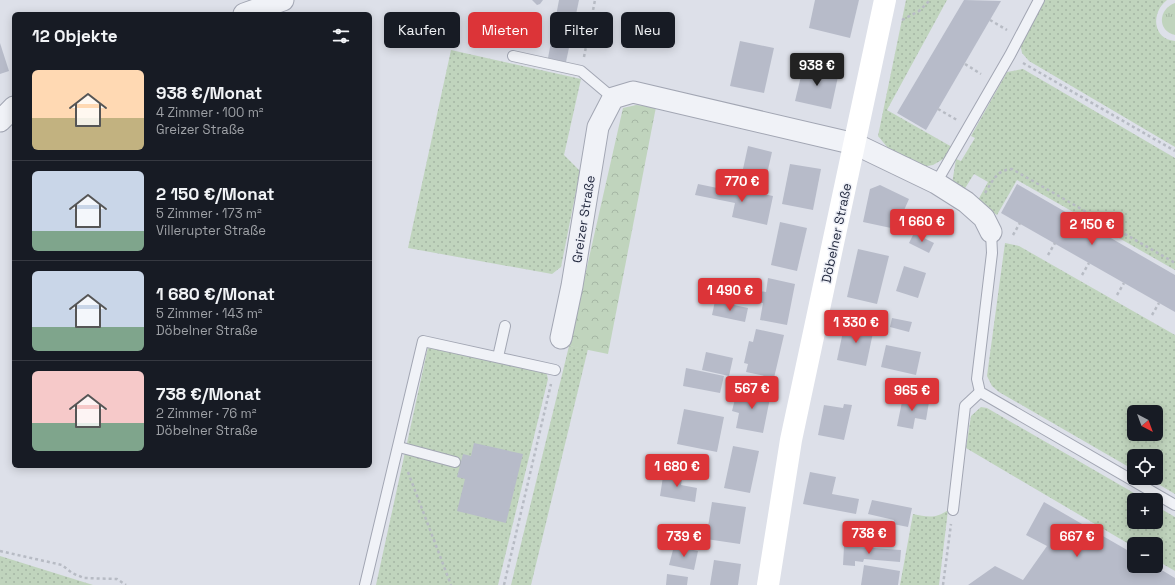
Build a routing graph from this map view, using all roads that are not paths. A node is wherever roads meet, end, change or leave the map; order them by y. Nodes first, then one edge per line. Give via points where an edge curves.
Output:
1 (283, 0) edge
2 (1039, 0) edge
3 (882, 10) edge
4 (250, 12) edge
5 (513, 56) dead end
6 (613, 98) junction
7 (12, 109) edge
8 (0, 121) edge
9 (855, 144) junction
10 (936, 183) junction
11 (991, 232) joint
12 (505, 326) dead end
13 (561, 338) dead end
14 (498, 357) junction
15 (555, 370) road end
16 (980, 392) junction
17 (399, 447) junction
18 (455, 462) dead end
19 (1175, 505) edge
20 (953, 510) road end
21 (366, 585) edge
22 (768, 585) edge

1 - 4 street
2 - 10 lane
3 - 9 street, Döbelner Straße
5 - 6 lane via 581,71
6 - 9 street via 633,92
6 - 13 street, Greizer Straße via 598,127
7 - 8 street
9 - 10 street
9 - 22 street, Döbelner Straße via 791,440
10 - 11 street via 966,202 984,218
11 - 16 lane via 992,253 977,378
12 - 14 lane
14 - 15 lane
14 - 17 lane via 423,340
16 - 19 lane
16 - 20 lane via 965,406
17 - 18 lane
17 - 21 lane

